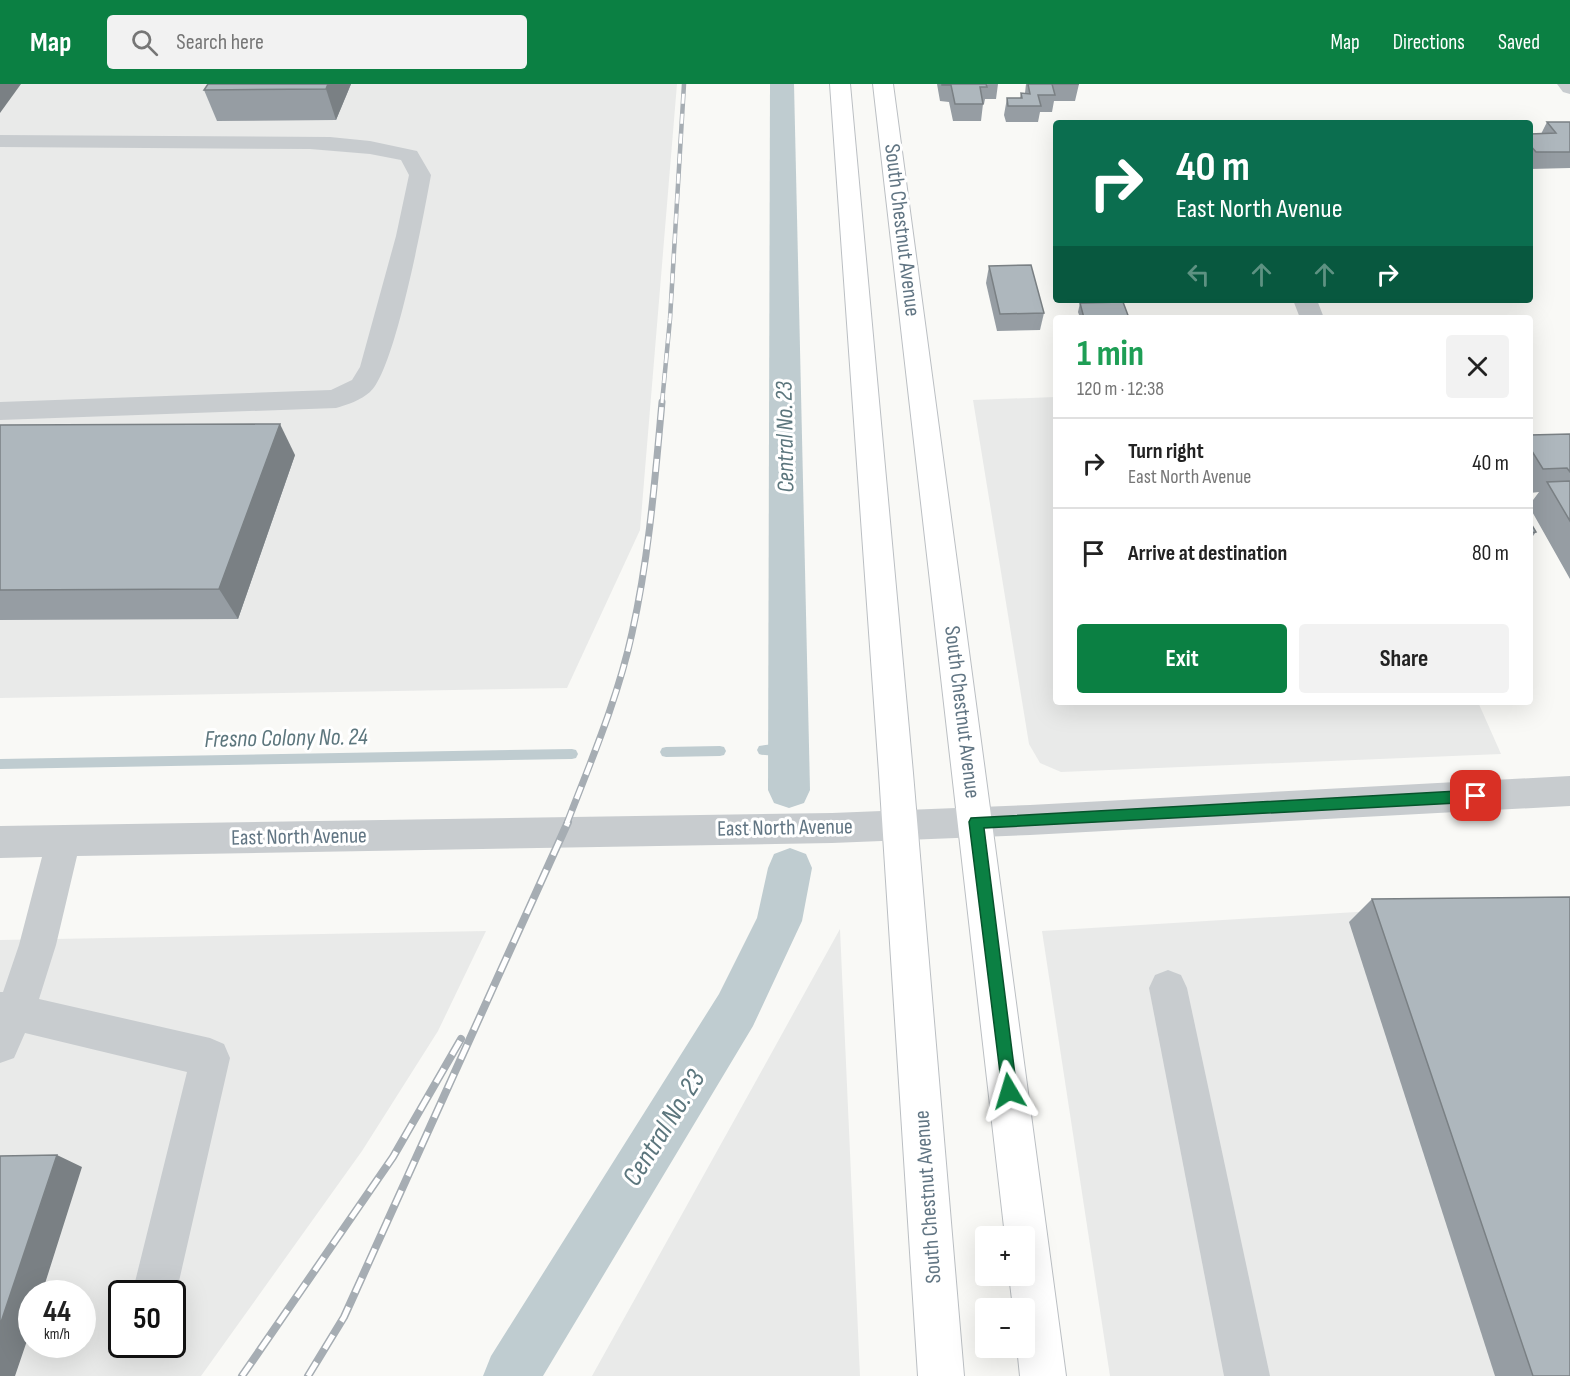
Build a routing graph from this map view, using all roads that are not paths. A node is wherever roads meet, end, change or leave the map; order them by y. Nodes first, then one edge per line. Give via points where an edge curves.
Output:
1 (840, 84) edge
2 (883, 84) edge
3 (1567, 84) edge
4 (1570, 88) edge
5 (0, 141) edge
6 (0, 411) edge
7 (1570, 791) edge
8 (976, 822) junction
9 (900, 825) junction
10 (63, 841) junction
11 (0, 842) edge
12 (1168, 988) dead end
13 (5, 1022) edge
14 (156, 1280) edge
15 (941, 1376) edge
16 (1043, 1376) edge
17 (1247, 1376) edge

1 - 9 main road, South Chestnut Avenue
2 - 8 main road, South Chestnut Avenue
3 - 4 street
5 - 6 street via 161,140 372,147 409,156 420,175 373,367 361,386 336,399
7 - 8 street, East North Avenue
8 - 9 street, East North Avenue
8 - 16 main road, South Chestnut Avenue
9 - 10 street, East North Avenue
9 - 15 main road, South Chestnut Avenue
10 - 11 street, East North Avenue
10 - 13 street via 41,934
12 - 17 street
13 - 14 street via 210,1058

